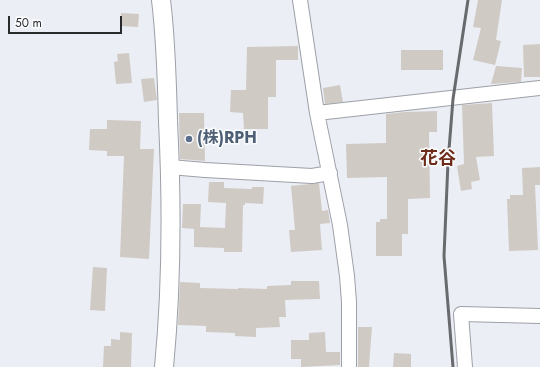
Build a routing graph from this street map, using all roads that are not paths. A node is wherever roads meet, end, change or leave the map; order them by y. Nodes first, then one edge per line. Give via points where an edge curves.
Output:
1 (161, 0) edge
2 (300, 0) edge
3 (540, 88) edge
4 (317, 113) junction
5 (170, 167) junction
6 (330, 173) junction
7 (540, 316) edge
8 (164, 367) edge
9 (349, 367) edge
10 (465, 367) edge

1 - 5 street
2 - 4 street
3 - 4 street
4 - 6 street
5 - 6 street via 304,175
5 - 8 street via 170,271
6 - 9 street via 347,276
7 - 10 street via 461,314

